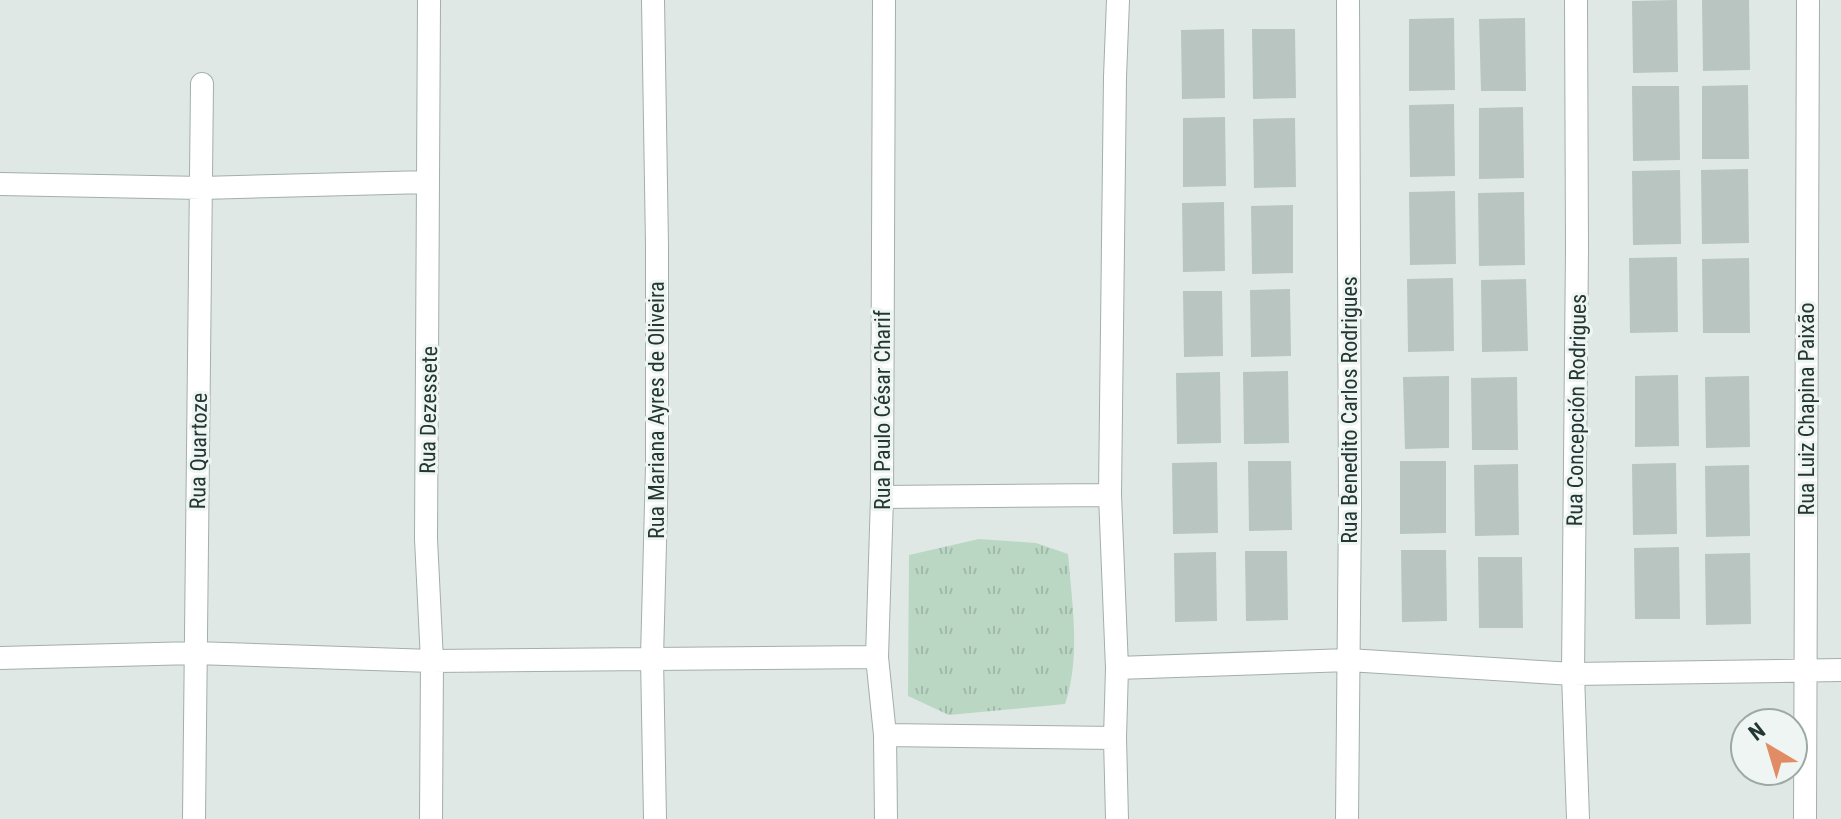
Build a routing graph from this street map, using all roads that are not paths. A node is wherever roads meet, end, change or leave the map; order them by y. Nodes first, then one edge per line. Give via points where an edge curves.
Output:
1 (429, 0) edge
2 (653, 0) edge
3 (884, 0) edge
4 (1118, 0) edge
5 (1348, 0) edge
6 (1576, 0) edge
7 (1808, 0) edge
8 (202, 84) dead end
9 (427, 182) junction
10 (0, 184) edge
11 (202, 188) junction
12 (1110, 495) junction
13 (882, 497) junction
14 (195, 653) junction
15 (877, 657) junction
16 (0, 658) edge
17 (652, 658) junction
18 (1348, 660) junction
19 (432, 661) junction
20 (1117, 668) junction
21 (1804, 670) junction
22 (1841, 670) edge
23 (1573, 674) junction
24 (885, 735) junction
25 (1115, 738) junction
26 (194, 819) edge
27 (431, 819) edge
28 (655, 819) edge
29 (886, 819) edge
30 (1117, 819) edge
31 (1347, 819) edge
32 (1578, 819) edge
33 (1805, 819) edge

1 - 9 street, Rua Dezessete
2 - 17 street, Rua Mariana Ayres de Oliveira via 657,466
3 - 13 street, Rua Paulo César Charif
4 - 12 street
5 - 18 street, Rua Benedito Carlos Rodrigues
6 - 23 street, Rua Concepción Rodrigues
7 - 21 street, Rua Luiz Chapina Paixão
8 - 11 street, Rua Quartoze
9 - 11 street
9 - 19 street, Rua Dezessete via 426,539
10 - 11 street
11 - 14 street, Rua Quartoze
12 - 13 street
12 - 20 street
13 - 15 street, Rua Paulo César Charif
14 - 16 street
14 - 19 street
14 - 26 street, Rua Quartoze
15 - 17 street
15 - 24 street, Rua Paulo César Charif
17 - 19 street
17 - 28 street, Rua Mariana Ayres de Oliveira
18 - 20 street
18 - 23 street
18 - 31 street, Rua Benedito Carlos Rodrigues
19 - 27 street, Rua Dezessete
20 - 25 street
21 - 22 street
21 - 23 street
21 - 33 street, Rua Luiz Chapina Paixão
23 - 32 street, Rua Concepción Rodrigues
24 - 25 street
24 - 29 street, Rua Paulo César Charif
25 - 30 street

